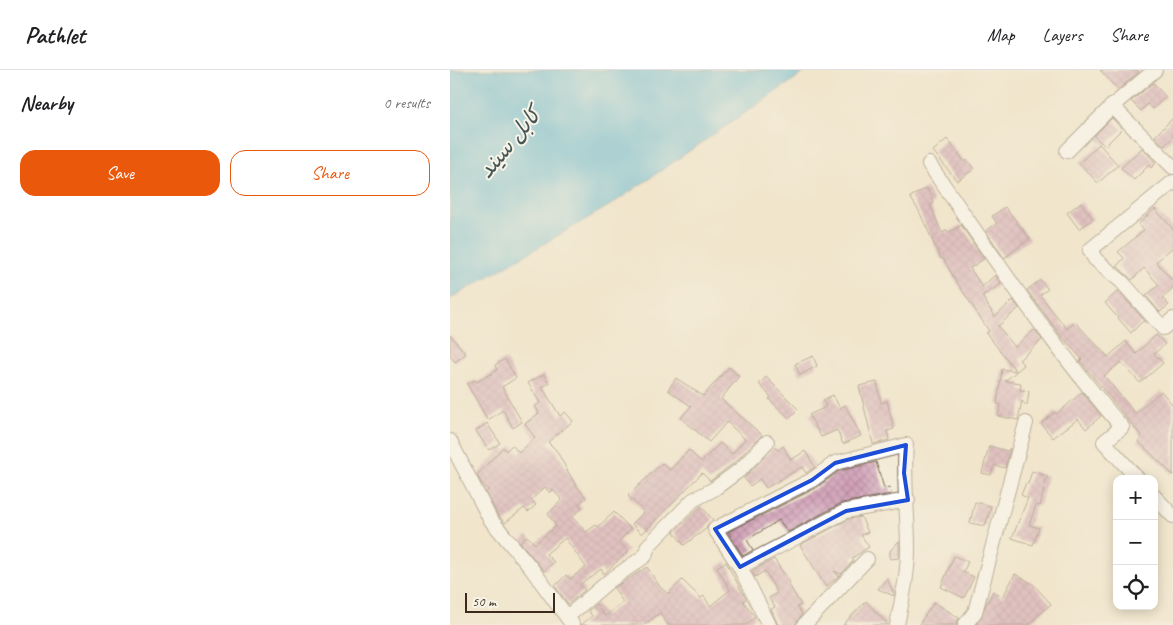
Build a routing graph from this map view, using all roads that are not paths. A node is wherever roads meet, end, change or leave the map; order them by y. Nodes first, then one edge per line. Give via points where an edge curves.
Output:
1 (1155, 70) edge
2 (1112, 106) junction
3 (1066, 152) dead end
4 (929, 164) dead end
5 (1173, 167) edge
6 (1173, 182) edge
7 (1173, 319) edge
8 (1026, 423) dead end
9 (450, 441) edge
10 (767, 442) dead end
11 (1134, 475) edge
12 (908, 500) junction
13 (1158, 500) edge
14 (1173, 516) edge
15 (868, 559) dead end
16 (740, 567) junction
17 (570, 621) edge
18 (769, 625) edge
19 (804, 625) edge
20 (897, 625) edge
21 (965, 625) edge

1 - 2 street
2 - 3 street
2 - 5 street
4 - 11 street via 1038,320 1122,428 1104,442
6 - 7 street via 1090,250 1163,328
8 - 21 street via 975,612
9 - 17 street via 490,519
10 - 17 street via 741,469 693,500 648,546 645,556 609,581
12 - 16 street via 846,512
12 - 16 street via 904,473 906,445 835,463 812,480 715,529
12 - 20 street via 908,550
13 - 14 street
15 - 19 street
16 - 18 street

